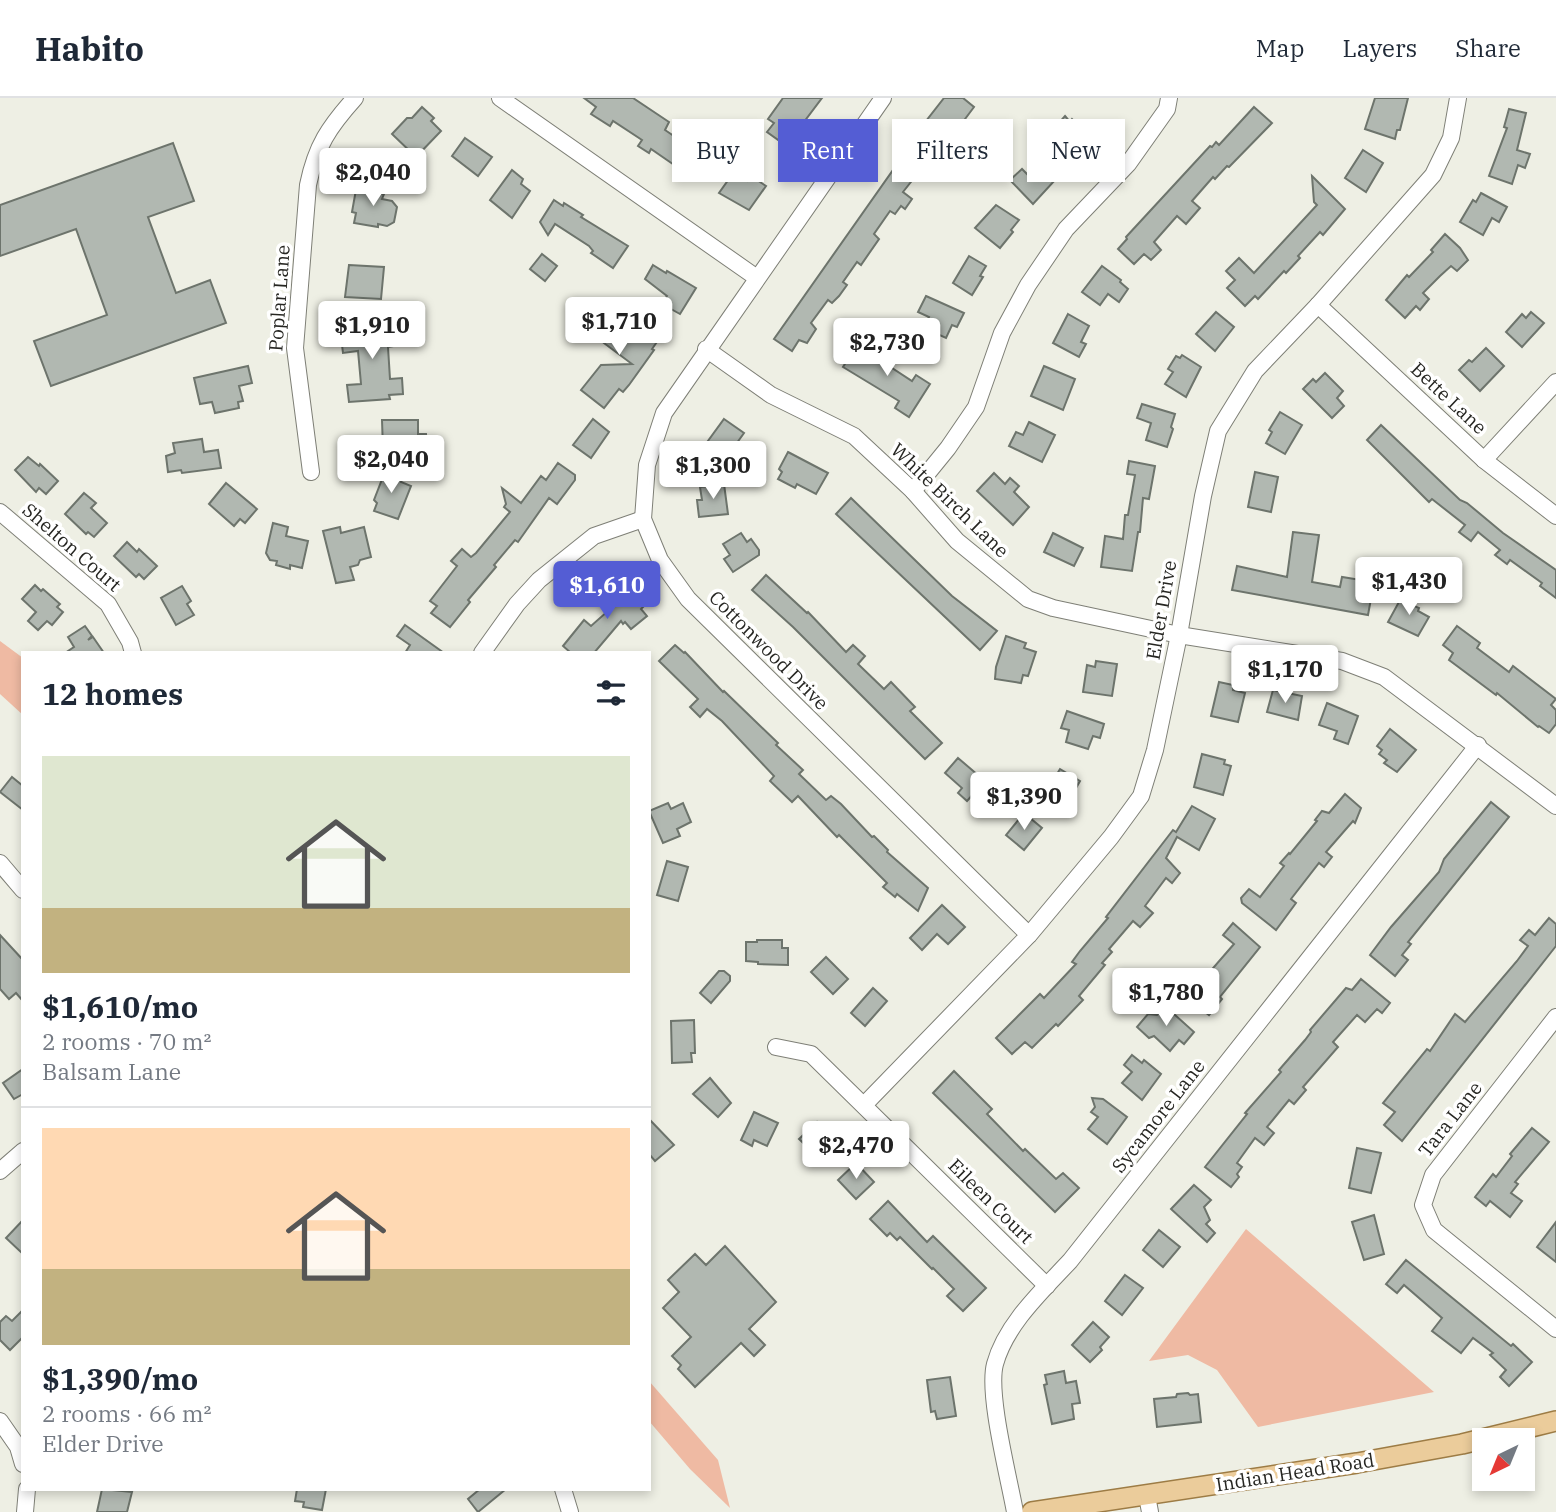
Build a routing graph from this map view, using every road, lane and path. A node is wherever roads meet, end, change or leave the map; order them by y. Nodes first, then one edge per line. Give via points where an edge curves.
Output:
1 (355, 98) edge
2 (500, 98) edge
3 (883, 98) edge
4 (1169, 98) edge
5 (1458, 98) edge
6 (757, 278) junction
7 (1318, 305) junction
8 (706, 349) junction
9 (1556, 382) edge
10 (1484, 460) junction
11 (312, 472) dead end
12 (913, 491) junction
13 (0, 512) edge
14 (1556, 516) edge
15 (643, 519) junction
16 (1179, 635) junction
17 (132, 651) edge
18 (483, 651) edge
19 (1478, 745) junction
20 (1556, 806) edge
21 (0, 863) edge
22 (21, 884) edge
23 (1029, 935) junction
24 (1556, 1017) edge
25 (776, 1047) dead end
26 (863, 1105) junction
27 (21, 1153) edge
28 (0, 1171) edge
29 (1047, 1286) junction
30 (1556, 1329) edge
31 (0, 1421) edge
32 (1556, 1421) edge
33 (21, 1457) edge
34 (27, 1491) edge
35 (564, 1491) edge
36 (1149, 1504) edge
37 (25, 1512) edge
38 (570, 1512) edge
39 (1015, 1512) edge
40 (1032, 1512) edge

1 - 11 street, Poplar Lane via 328,129 308,185 295,348
2 - 6 street
3 - 6 street, Cottonwood Drive
4 - 12 street via 1167,109 1128,164 1066,229 1028,285 1002,333 976,407
5 - 7 street, Elder Drive via 1451,138 1433,176
6 - 8 street, Cottonwood Drive
7 - 10 street, Bette Lane
7 - 16 street, Elder Drive via 1255,371 1217,431
8 - 12 street, White Birch Lane via 771,395 854,436
8 - 15 street, Cottonwood Drive via 664,412 647,465
9 - 10 street
10 - 14 street, Bette Lane
12 - 16 street, White Birch Lane via 957,541 1028,599
13 - 17 street, Shelton Court via 108,604
15 - 18 street via 594,536 539,580
15 - 23 street, Cottonwood Drive via 660,560 688,599
16 - 19 street, White Birch Lane via 1342,661 1384,677
16 - 23 street, Elder Drive via 1141,796
19 - 20 street, White Birch Lane
19 - 29 street, Sycamore Lane
21 - 22 street
23 - 26 street, Elder Drive
24 - 30 street, Tara Lane via 1433,1175 1423,1205 1434,1230
25 - 26 street, Eileen Court via 811,1054
26 - 29 street, Eileen Court
27 - 28 street
29 - 39 street, Sycamore Lane via 1005,1339 994,1366 993,1391
31 - 33 street
32 - 36 main road, Indian Head Road via 1462,1444
34 - 37 street
35 - 38 street
36 - 40 main road, Indian Head Road

